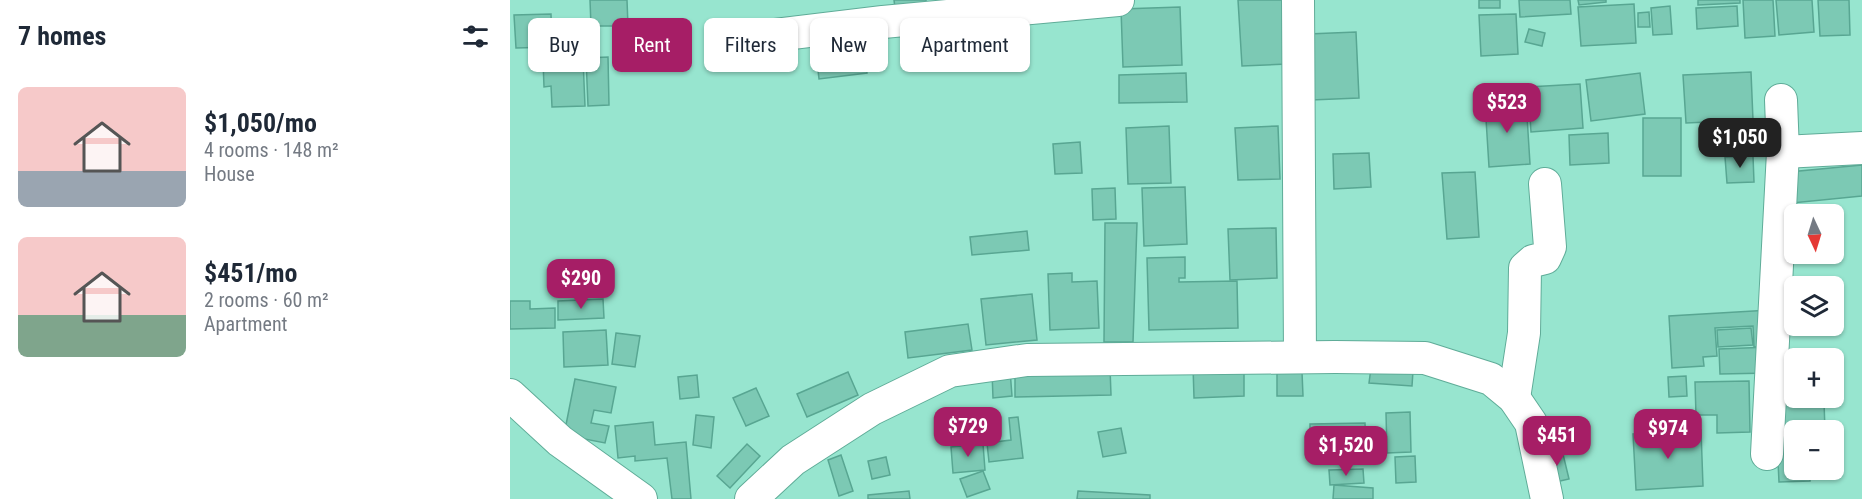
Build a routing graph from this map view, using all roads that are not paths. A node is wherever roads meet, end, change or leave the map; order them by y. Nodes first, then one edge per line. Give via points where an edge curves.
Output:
1 (1118, 0) edge
2 (1298, 0) edge
3 (798, 32) edge
4 (1781, 100) dead end
5 (1862, 148) edge
6 (1784, 152) junction
7 (1545, 184) dead end
8 (1300, 357) junction
9 (510, 395) edge
10 (1514, 399) junction
11 (1767, 454) dead end
12 (641, 499) edge
13 (751, 499) edge
14 (1547, 499) edge

1 - 3 street
2 - 8 street
4 - 6 street
5 - 6 street
6 - 11 street
7 - 10 street via 1550,247 1545,258 1525,268 1524,333
8 - 10 street via 1425,358 1491,379
8 - 13 street via 1027,360 950,371 872,409 793,460
9 - 12 street via 561,441
10 - 14 street via 1531,423

